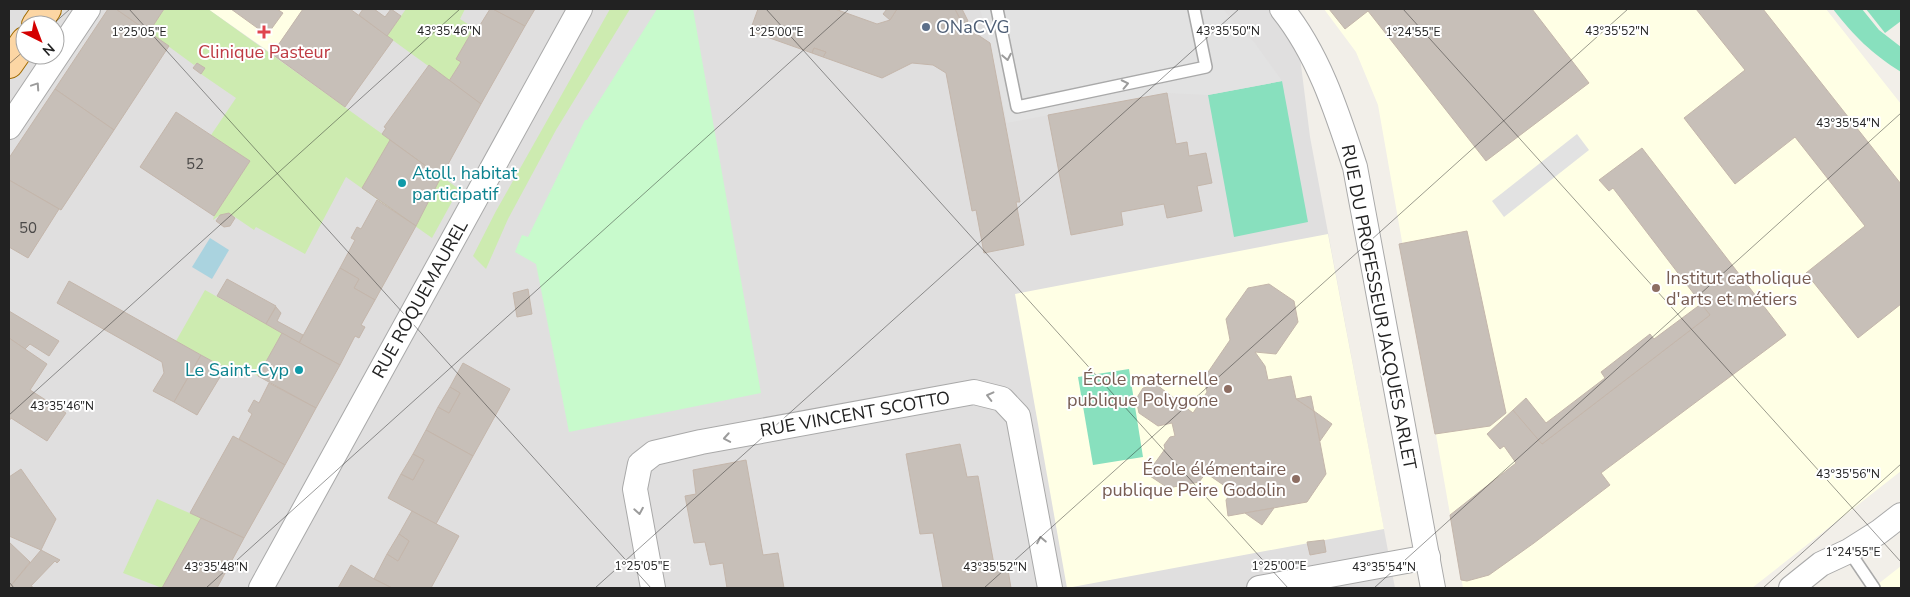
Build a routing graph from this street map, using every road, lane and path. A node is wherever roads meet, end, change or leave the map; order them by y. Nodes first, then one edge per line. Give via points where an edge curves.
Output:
1 (88, 9) edge
2 (580, 9) edge
3 (997, 9) edge
4 (1194, 9) edge
5 (1282, 9) edge
6 (9, 127) edge
7 (1901, 515) edge
8 (1849, 551) junction
9 (1428, 556) junction
10 (261, 588) edge
11 (653, 588) edge
12 (1050, 588) edge
13 (1259, 588) edge
14 (1433, 588) edge
15 (1791, 588) edge
16 (1874, 588) edge

6 -> 1 street
2 - 10 street, RUE ROQUEMAUREL
3 -> 4 lane via 1017,108 1206,67
5 - 9 street, RUE DU PROFESSEUR JACQUES ARLET via 1308,47 1322,76 1355,167
7 - 8 street
8 - 15 street via 1821,564
8 - 16 lane
9 - 13 street
9 - 14 street, RUE DU PROFESSEUR JACQUES ARLET
12 -> 11 street, RUE VINCENT SCOTTO via 1018,416 1002,399 974,392 654,453 640,464 635,489

